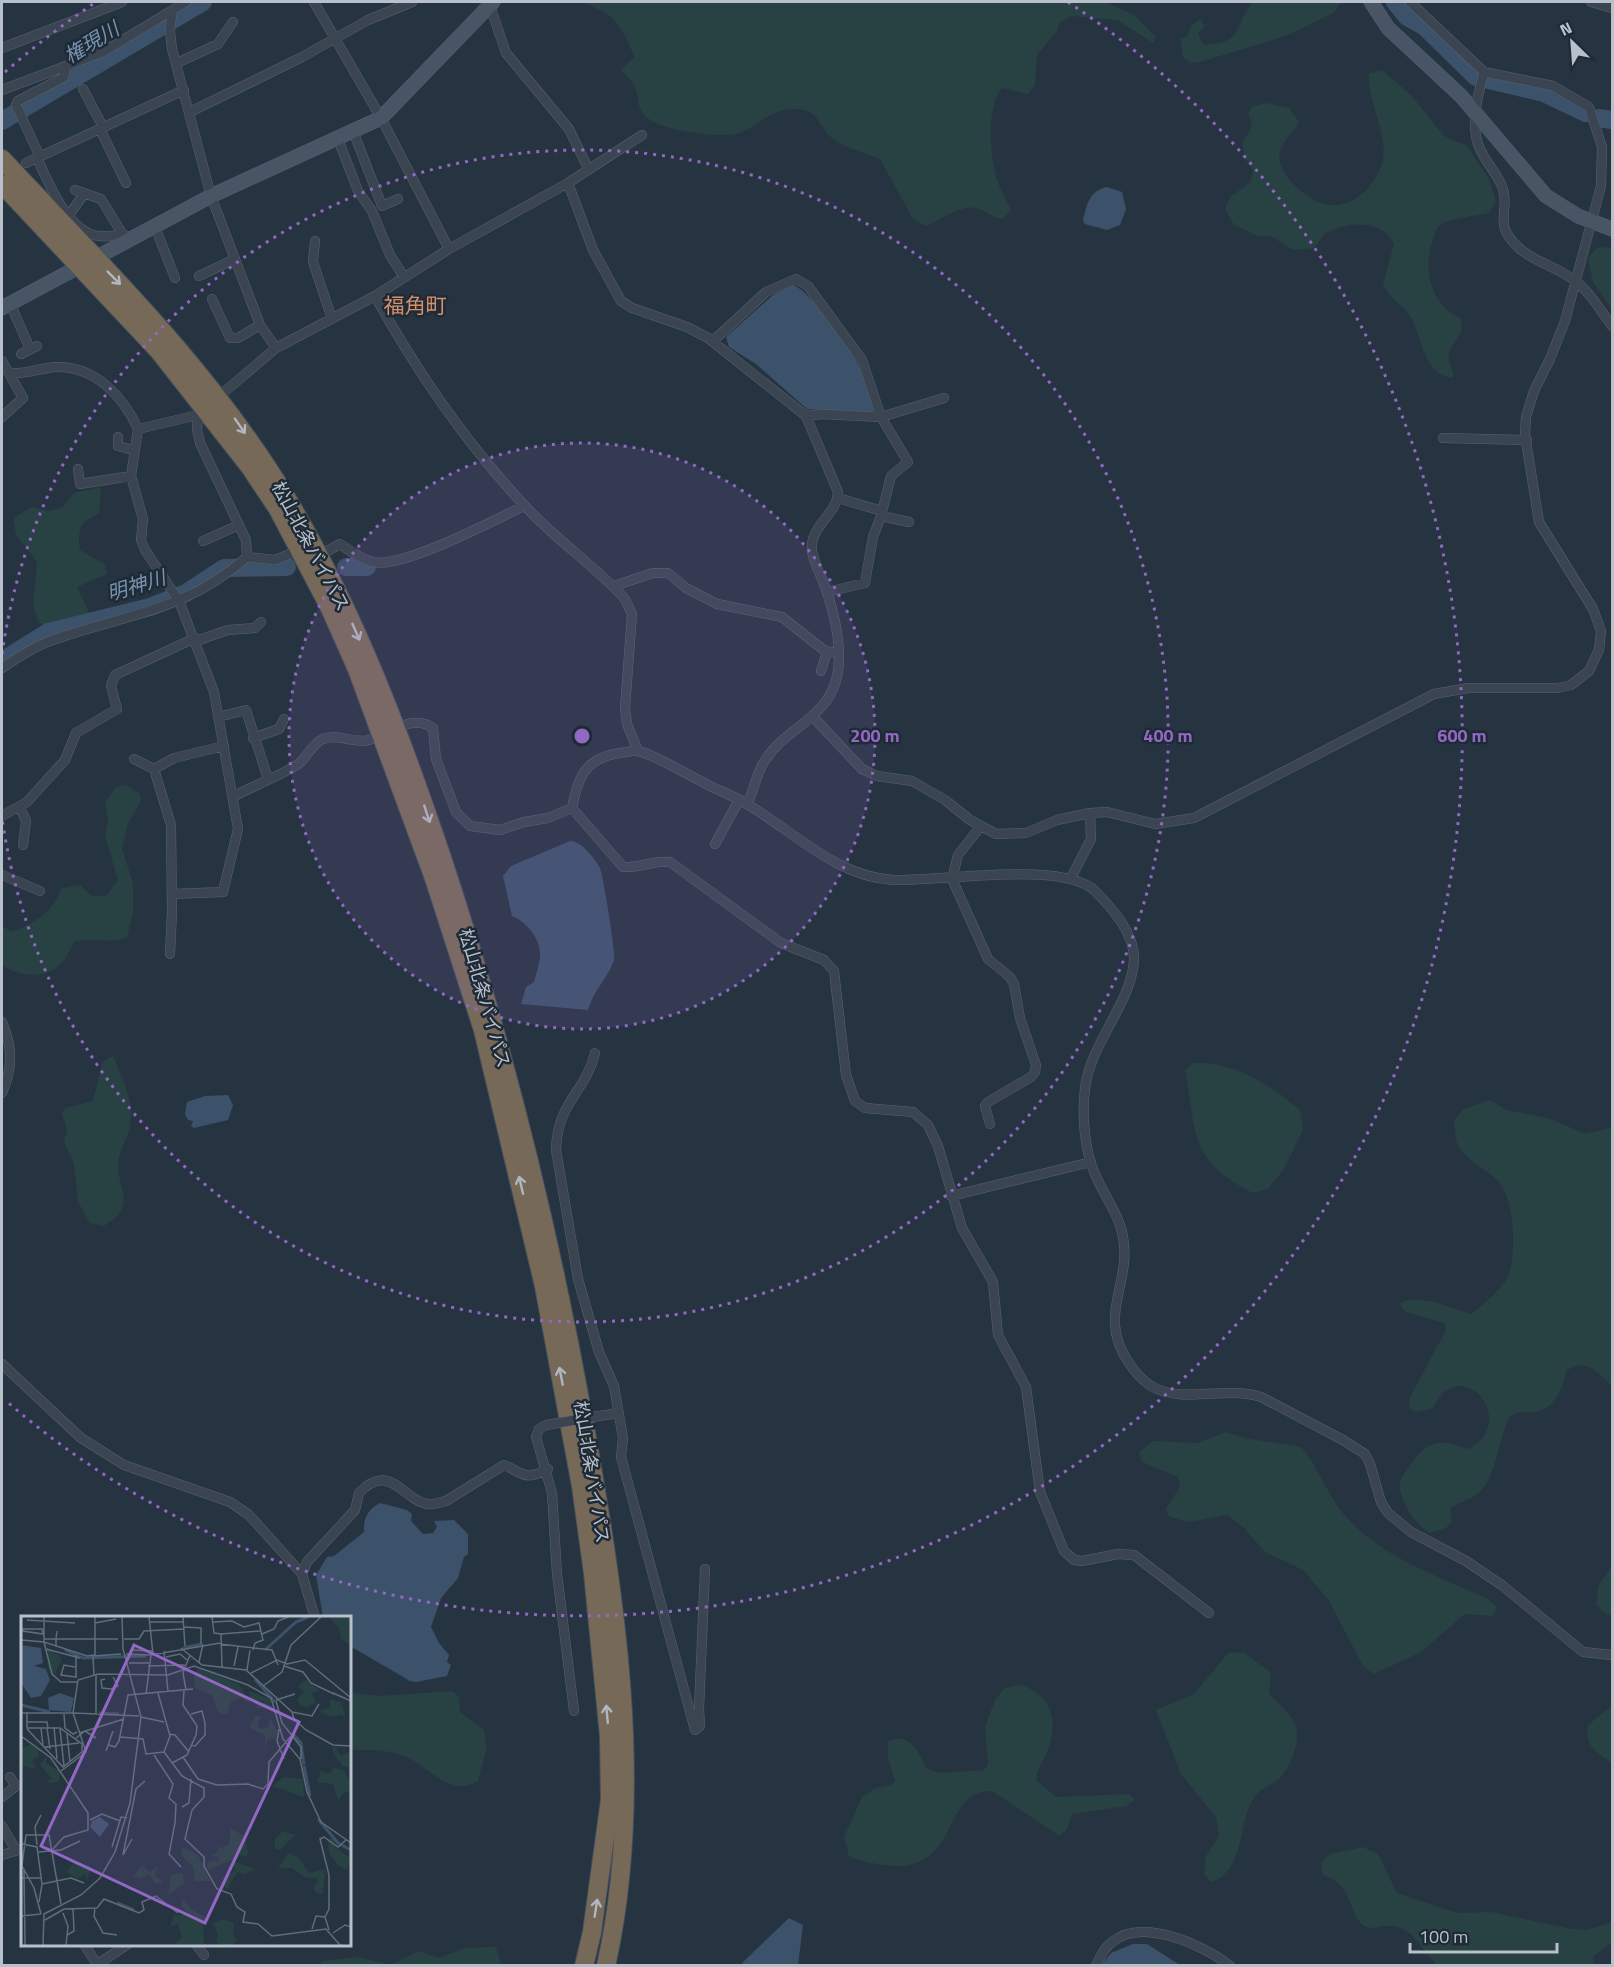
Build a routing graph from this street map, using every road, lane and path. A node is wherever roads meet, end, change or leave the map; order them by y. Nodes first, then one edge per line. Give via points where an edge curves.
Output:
1 (122, 2) edge
2 (183, 2) edge
3 (314, 2) edge
4 (412, 2) edge
5 (1410, 2) edge
6 (1591, 2) edge
7 (491, 3) edge
8 (1375, 5) edge
9 (1612, 8) edge
10 (172, 14) junction
11 (233, 21) dead end
12 (336, 37) junction
13 (2, 48) edge
14 (177, 63) junction
15 (66, 68) junction
16 (1483, 77) junction
17 (3, 86) edge
18 (83, 89) dead end
19 (184, 90) junction
20 (190, 112) junction
21 (1476, 112) junction
22 (381, 118) junction
23 (102, 128) junction
24 (353, 131) junction
25 (642, 135) dead end
26 (338, 139) junction
27 (1602, 147) junction
28 (1612, 148) edge
29 (39, 157) junction
30 (2, 159) edge
31 (26, 163) dead end
32 (588, 168) junction
33 (126, 183) dead end
34 (568, 183) junction
35 (2, 184) edge
36 (211, 196) junction
37 (398, 199) dead end
38 (69, 215) junction
39 (1589, 222) junction
40 (155, 227) junction
41 (1612, 229) edge
42 (128, 236) junction
43 (315, 241) dead end
44 (449, 249) junction
45 (235, 259) junction
46 (88, 263) junction
47 (199, 276) dead end
48 (404, 277) junction
49 (175, 278) dead end
50 (1574, 279) junction
51 (375, 296) junction
52 (212, 299) dead end
53 (6, 305) edge
54 (332, 319) junction
55 (260, 325) junction
56 (1612, 326) edge
57 (713, 341) junction
58 (276, 348) junction
59 (29, 349) dead end
60 (2, 361) edge
61 (9, 373) junction
62 (944, 398) dead end
63 (208, 406) junction
64 (806, 416) junction
65 (2, 417) edge
66 (881, 417) junction
67 (138, 429) junction
68 (118, 437) dead end
69 (1443, 438) dead end
70 (1527, 440) junction
71 (134, 450) junction
72 (78, 469) dead end
73 (131, 476) junction
74 (838, 498) junction
75 (524, 506) junction
76 (882, 513) junction
77 (909, 522) dead end
78 (239, 525) junction
79 (203, 541) dead end
80 (300, 550) junction
81 (320, 555) junction
82 (243, 560) junction
83 (614, 586) junction
84 (827, 592) junction
85 (179, 601) junction
86 (261, 622) dead end
87 (195, 640) junction
88 (827, 652) junction
89 (838, 653) junction
90 (2, 668) edge
91 (821, 671) dead end
92 (218, 717) junction
93 (813, 717) junction
94 (284, 719) dead end
95 (389, 731) junction
96 (253, 738) junction
97 (224, 746) junction
98 (638, 751) junction
99 (134, 759) dead end
100 (154, 769) junction
101 (268, 779) junction
102 (234, 796) junction
103 (743, 802) junction
104 (20, 807) junction
105 (572, 808) junction
106 (1090, 813) junction
107 (2, 816) edge
108 (981, 826) junction
109 (716, 844) dead end
110 (23, 845) dead end
111 (2, 875) edge
112 (1071, 878) junction
113 (952, 879) junction
114 (40, 891) dead end
115 (172, 894) junction
116 (170, 954) dead end
117 (2, 1023) edge
118 (595, 1053) dead end
119 (2, 1093) edge
120 (990, 1124) dead end
121 (1091, 1162) junction
122 (951, 1196) junction
123 (578, 1279) junction
124 (551, 1285) junction
125 (2, 1364) edge
126 (619, 1413) junction
127 (548, 1469) junction
128 (705, 1569) dead end
129 (302, 1574) junction
130 (1209, 1613) dead end
131 (315, 1616) edge
132 (1612, 1655) edge
133 (574, 1711) dead end
134 (10, 1777) dead end
135 (2, 1797) edge
136 (2, 1826) edge
137 (19, 1850) edge
138 (2, 1855) edge
139 (85, 1946) edge
140 (110, 1946) edge
141 (125, 1946) edge
142 (197, 1946) edge
143 (204, 1955) dead end
144 (106, 1957) junction
145 (96, 1965) edge
146 (584, 1965) edge
147 (606, 1965) edge
148 (1096, 1965) edge
149 (1230, 1965) edge

1 - 13 street
2 - 10 street
3 - 12 street
4 - 12 street
5 - 16 street
6 - 9 street
7 - 22 street
7 - 32 street via 506,53 564,122
8 - 21 street via 1409,50
10 - 14 street via 170,32
10 - 15 street
11 - 14 street via 218,44
12 - 20 street
12 - 22 street
14 - 19 street
15 - 17 street
15 - 29 street via 64,77 16,105
16 - 21 street
16 - 27 street via 1554,86 1584,102 1595,121
18 - 23 street
19 - 20 street
19 - 23 street
20 - 36 street
21 - 39 street via 1546,196
21 - 50 street via 1480,149 1503,189 1502,218 1508,235 1519,248
22 - 24 street
22 - 44 street
23 - 29 street
23 - 33 street
24 - 26 street
24 - 37 street via 382,206
25 - 32 street
26 - 36 street
26 - 48 street via 358,191
27 - 28 street
27 - 39 street via 1601,186
29 - 31 street
29 - 38 street via 58,204
30 - 46 highway, 松山北条バイパス
32 - 34 street
34 - 44 street
34 - 57 street via 594,250 621,301
35 - 46 highway, 松山北条バイパス
36 - 40 street
36 - 45 street
38 - 42 street via 96,236
38 - 42 street via 80,192 101,199
39 - 41 street
39 - 50 street
40 - 42 street
40 - 49 street
42 - 46 street
43 - 54 street via 312,262
44 - 48 street
45 - 47 street
45 - 55 street
46 - 53 street
46 - 63 highway, 松山北条バイパス via 171,339
48 - 51 street
50 - 56 street
50 - 70 street via 1558,342 1529,404
51 - 54 street
51 - 75 street via 400,343
52 - 55 street via 230,338 238,338
53 - 59 street
54 - 58 street
55 - 58 street
57 - 64 street
57 - 66 street via 766,292 789,280 803,281 862,360
58 - 63 street
60 - 61 street
61 - 65 street via 22,398
61 - 67 street via 21,375 57,367 85,372 122,401
62 - 66 street
63 - 67 street
63 - 78 street via 197,430 200,443
63 - 80 highway, 松山北条バイパス
63 -> 81 highway, 松山北条バイパス via 263,458
64 - 66 street
64 - 74 street
66 - 76 street via 908,462 891,476
67 - 71 street
68 - 71 street via 118,446
69 - 70 street
70 - 106 street via 1539,522 1598,620 1599,650 1581,678 1551,689 1467,688 1434,694 1194,818 1155,824 1107,812
71 - 73 street
72 - 73 street via 80,484
73 - 85 street via 143,519 141,540
74 - 76 street
74 - 84 street via 811,545
75 - 81 street via 435,547 389,562 373,562 340,544
75 - 83 street
76 - 77 street
76 - 84 street via 873,537 865,583
78 - 79 street
78 - 82 street via 246,540
80 - 82 street via 275,560
80 - 95 highway, 松山北条バイパス
81 -> 95 highway, 松山北条バイパス
82 - 85 street via 208,588
83 - 88 street via 653,573 668,573 686,588 717,604 782,617
83 - 98 street via 632,614 625,708
84 - 89 street
85 - 87 street
85 - 90 street via 48,641
86 - 87 street via 255,628 228,630
87 - 92 street via 214,692
87 - 104 street via 115,675 111,686 117,709 76,733 65,760
88 - 89 street
88 - 91 street
89 - 93 street via 833,688
92 - 96 street via 246,710
92 - 97 street
93 - 103 street via 764,761
93 - 108 street via 862,769 878,776 912,781
94 - 96 street via 279,729
95 - 101 street via 367,741 325,738 309,749 299,764
95 - 105 street via 416,722 433,728 436,759 456,812 470,826 500,830
95 - 124 highway, 松山北条バイパス via 460,912 495,1029
96 - 101 street via 260,748
97 - 100 street via 174,758
97 - 102 street
98 - 103 street
98 - 105 street via 595,760 582,773
99 - 100 street
100 - 115 street via 171,825
101 - 102 street
102 - 115 street via 237,839 223,892
103 - 109 street
103 - 113 street via 791,836 855,872 890,879
104 - 107 street
104 - 110 street via 26,821
105 - 122 street via 623,867 670,862 781,943 824,960 834,970 846,1075 855,1101 865,1108 913,1112 928,1125 938,1146
106 - 108 street via 1016,835 996,834
106 - 112 street via 1091,839
108 - 113 street via 958,855
111 - 114 street
112 - 113 street via 1041,875
112 - 121 street via 1095,890 1115,914 1128,932 1134,960 1127,988 1089,1070 1085,1108
113 - 120 street via 988,959 1014,984 1020,1018 1036,1065 1031,1077 988,1102 985,1106
115 - 116 street
117 - 119 street via 11,1053 9,1077
118 - 123 street via 557,1128 556,1150
121 - 122 street
121 - 132 street via 1124,1241 1124,1264 1113,1323 1124,1356 1137,1374 1163,1392 1183,1395 1230,1391 1261,1397 1357,1448 1370,1464 1381,1502 1398,1522 1503,1586 1583,1652
122 - 130 street via 962,1228 993,1282 998,1335 1026,1387 1040,1492 1064,1551 1074,1560 1082,1561 1134,1555
123 - 124 street
123 - 126 street via 598,1352 614,1386
146 -> 124 highway, 松山北条バイパス via 603,1862 609,1800 609,1736 594,1583
124 - 147 highway, 松山北条バイパス via 595,1483 617,1658 624,1797 622,1865
125 - 129 street via 81,1438 124,1464 230,1502 249,1515
126 - 127 street, bridge via 546,1425 539,1430 536,1437
126 - 128 street via 621,1457 695,1730 700,1726
127 - 129 street via 531,1477 504,1465 446,1501 426,1504 393,1483 375,1482 359,1493 351,1516 307,1562
127 - 133 street
129 - 131 street
134 - 135 street via 16,1786
136 - 137 street
137 - 138 street
139 - 145 street
140 - 144 street
141 - 144 street
142 - 143 street
144 - 145 street
148 - 149 street via 1111,1942 1140,1931 1181,1939

